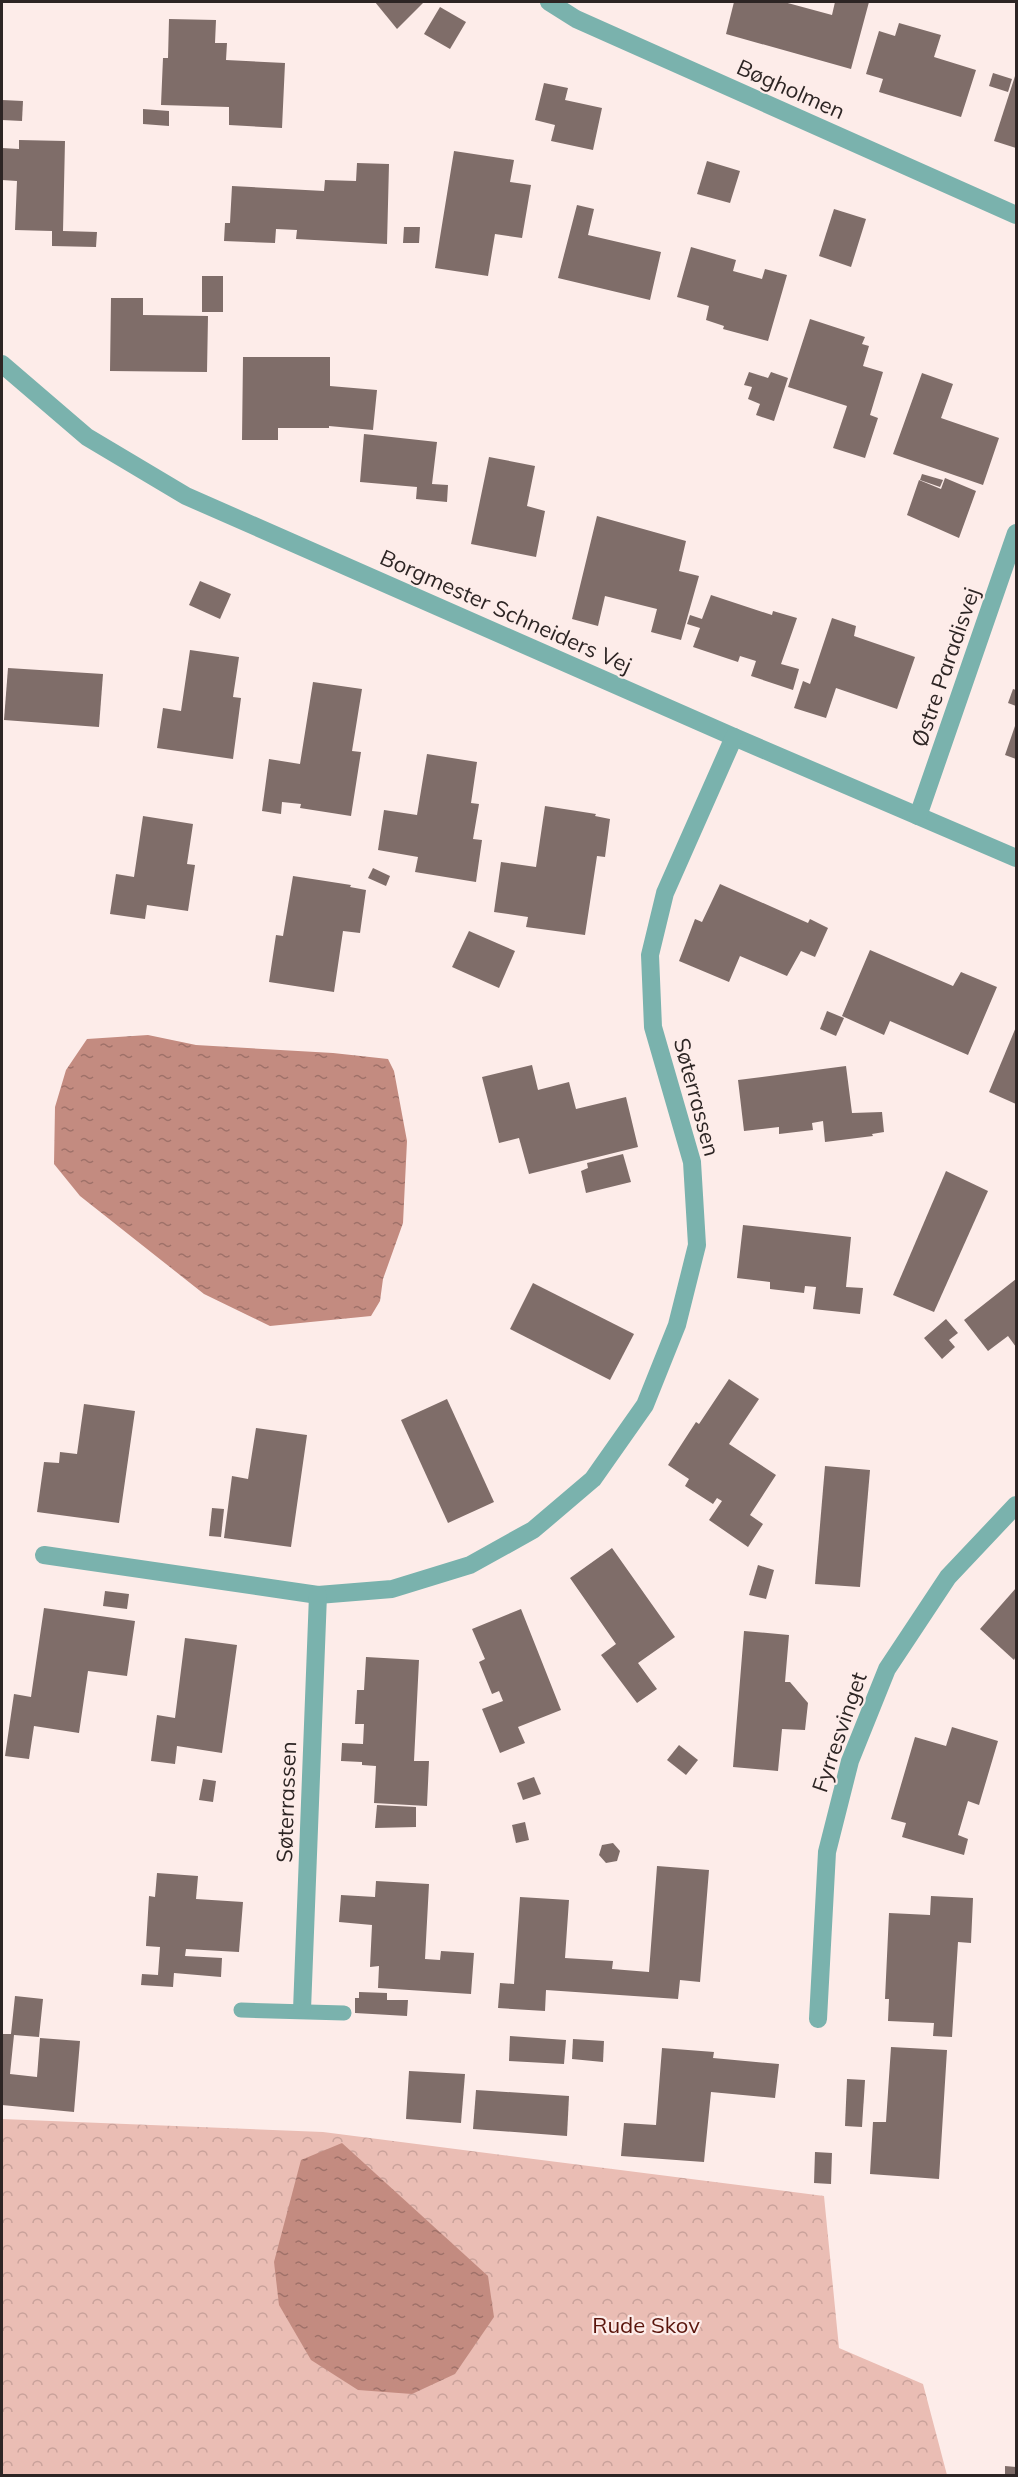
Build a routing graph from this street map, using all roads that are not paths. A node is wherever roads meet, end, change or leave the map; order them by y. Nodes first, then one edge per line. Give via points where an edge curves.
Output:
1 (549, 2) edge
2 (1017, 214) edge
3 (2, 364) edge
4 (1017, 533) edge
5 (734, 737) junction
6 (918, 816) junction
7 (1017, 858) edge
8 (1017, 1505) edge
9 (44, 1556) dead end
10 (318, 1595) junction
11 (241, 2010) dead end
12 (302, 2010) junction
13 (344, 2013) dead end
14 (818, 2019) dead end

1 - 2 street, Bøgholmen via 576,20
3 - 5 street, Borgmester Schneiders Vej via 87,437 186,496
4 - 6 street, Østre Paradisvej
5 - 6 street, Borgmester Schneiders Vej
5 - 10 street, Søterrassen via 665,892 650,955 653,1027 692,1162 697,1245 677,1325 645,1405 593,1479 533,1530 470,1565 392,1589
6 - 7 street, Borgmester Schneiders Vej
8 - 14 street, Fyrresvinget via 948,1577 887,1669 850,1761 827,1852
9 - 10 street, Søterrassen
10 - 12 street, Søterrassen
11 - 12 lane
12 - 13 lane

